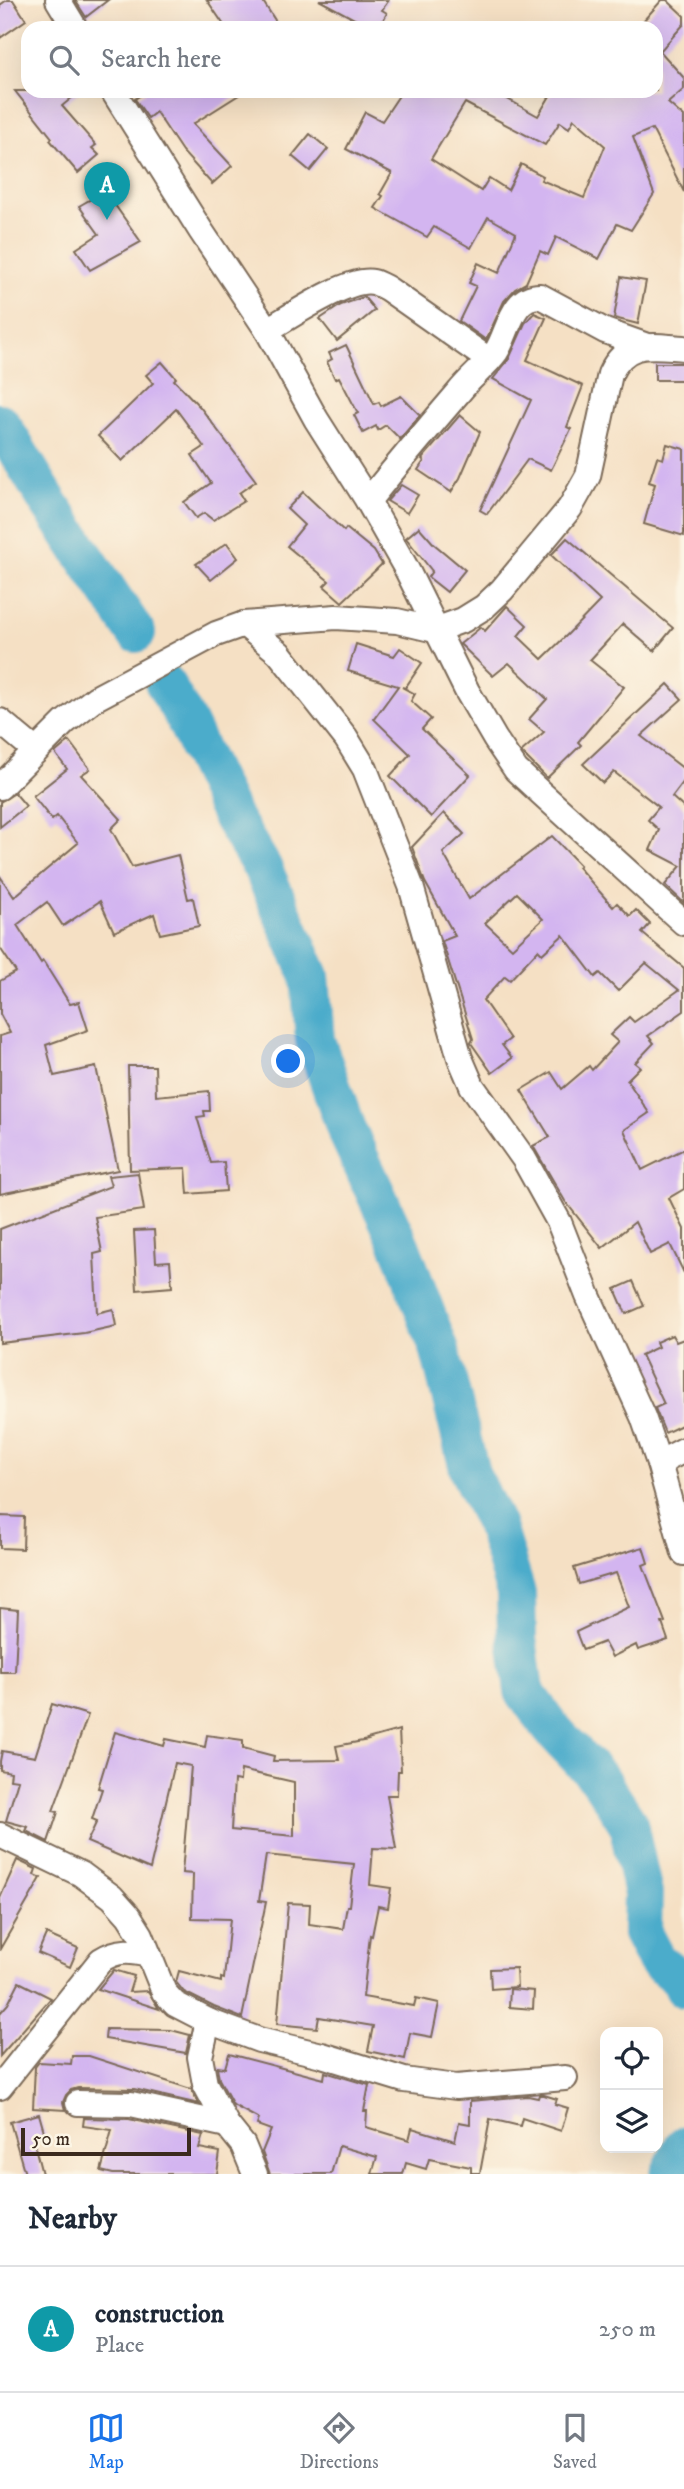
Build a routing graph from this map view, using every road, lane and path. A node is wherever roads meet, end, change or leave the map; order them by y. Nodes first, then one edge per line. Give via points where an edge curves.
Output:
1 (58, 0) edge
2 (71, 21) edge
3 (117, 98) edge
4 (267, 330) junction
5 (647, 346) junction
6 (684, 348) edge
7 (489, 360) junction
8 (368, 501) junction
9 (244, 624) junction
10 (435, 630) junction
11 (0, 721) edge
12 (36, 751) junction
13 (0, 787) edge
14 (684, 923) edge
15 (684, 1450) edge
16 (659, 1463) junction
17 (684, 1553) edge
18 (0, 1835) edge
19 (149, 1955) junction
20 (208, 2021) junction
21 (565, 2078) dead end
22 (0, 2087) edge
23 (78, 2103) dead end
24 (227, 2125) junction
25 (255, 2174) edge

1 - 2 street
3 - 4 street
4 - 7 street via 344,287 373,282
4 - 8 street
5 - 6 street
5 - 7 street via 533,296 518,306
5 - 10 street via 624,354 610,374 588,476 570,508 484,607
7 - 8 street
8 - 10 street
9 - 10 street via 336,617 397,621
9 - 12 street via 187,648 96,698
9 - 16 street via 279,653 365,769 411,886 460,1058 472,1086 524,1159 559,1222
10 - 14 street via 516,770
11 - 12 street
12 - 13 street
15 - 16 street
16 - 17 street
18 - 19 street via 81,1874 112,1897 129,1916
19 - 20 street via 163,1992 175,2004
19 - 22 street via 113,1952 101,1960
20 - 21 street via 404,2080 456,2087
20 - 24 street via 200,2057 205,2084
23 - 24 street via 131,2104
24 - 25 street via 243,2145

